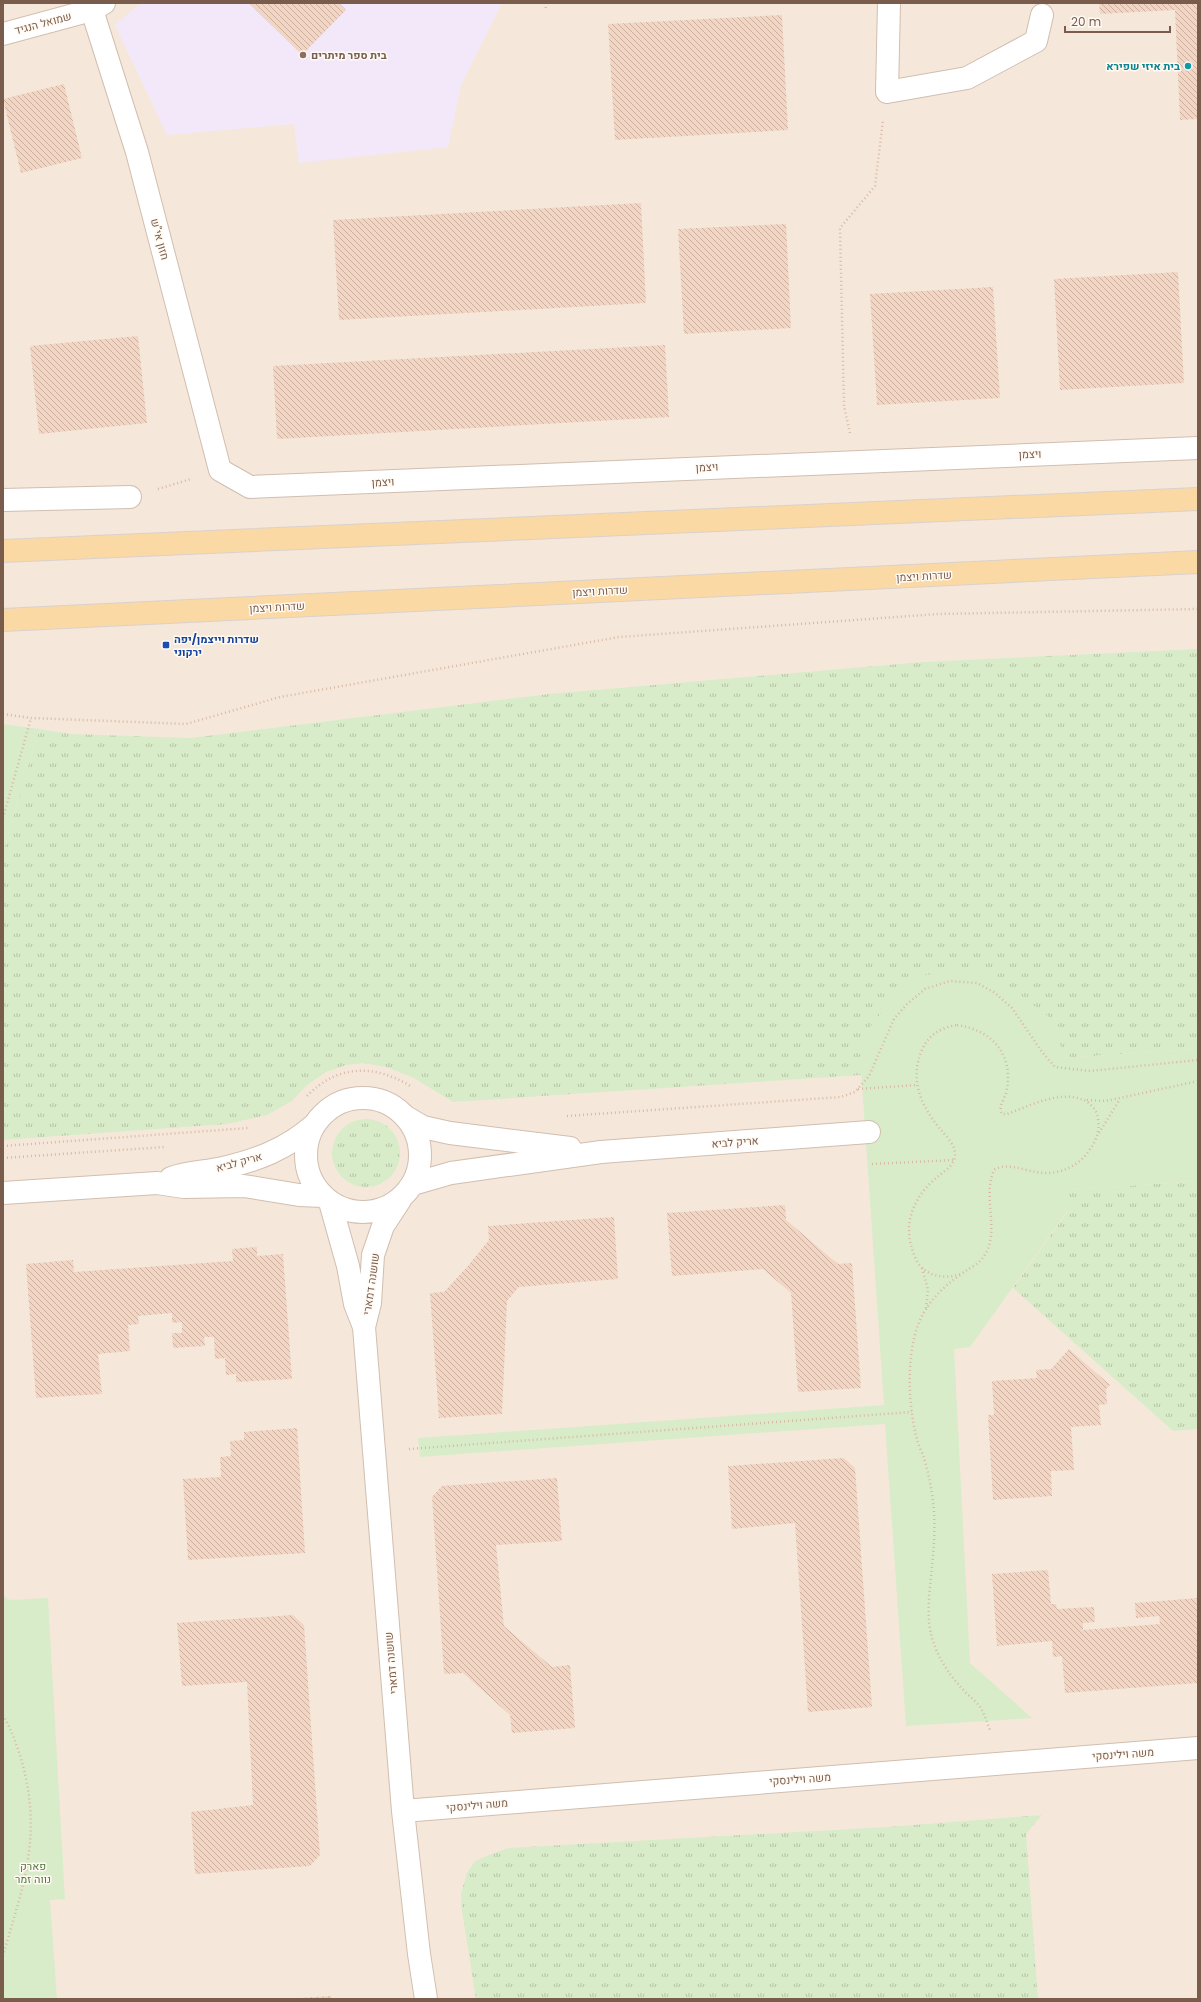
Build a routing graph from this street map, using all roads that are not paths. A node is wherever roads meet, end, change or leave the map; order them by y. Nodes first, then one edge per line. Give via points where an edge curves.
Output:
1 (889, 3) edge
2 (98, 6) edge
3 (1042, 15) dead end
4 (3, 34) edge
5 (1198, 448) edge
6 (220, 470) joint
7 (130, 497) road end
8 (1198, 499) edge
9 (3, 500) edge
10 (3, 551) edge
11 (1198, 562) edge
12 (3, 620) edge
13 (406, 1117) junction
14 (314, 1126) junction
15 (870, 1132) dead end
16 (601, 1152) junction
17 (157, 1183) junction
18 (407, 1191) junction
19 (3, 1193) edge
20 (326, 1199) junction
21 (364, 1327) junction
22 (1198, 1748) edge
23 (403, 1811) junction
24 (426, 1999) edge

1 - 3 street via 887,92 968,78 1036,41
2 - 4 street, שמואל הנגיד
2 - 6 street, חזון אי"ש
5 - 6 street, ויצמן via 250,488
7 - 9 street
8 - 10 main road
11 - 12 main road, שדרות ויצמן
13 - 14 street via 392,1106 358,1098 341,1103 326,1112
13 - 16 street, אריק לביא via 423,1127 450,1133
13 - 18 street via 415,1132 420,1150 419,1167
14 - 17 street, אריק לביא via 295,1141 258,1159 222,1168 184,1173
14 - 20 street via 307,1144 306,1163 312,1181
15 - 16 street, אריק לביא
16 - 18 street, אריק לביא via 451,1172
17 - 19 street, אריק לביא
17 - 20 street, אריק לביא via 184,1186 244,1186
18 - 20 street via 384,1209 366,1212 347,1210
18 - 21 street, שושנה דמארי via 383,1226 373,1255 370,1303
20 - 21 street, שושנה דמארי via 348,1266 354,1304
21 - 23 street, שושנה דמארי
22 - 23 street, משה וילינסקי
23 - 24 street, שושנה דמארי

